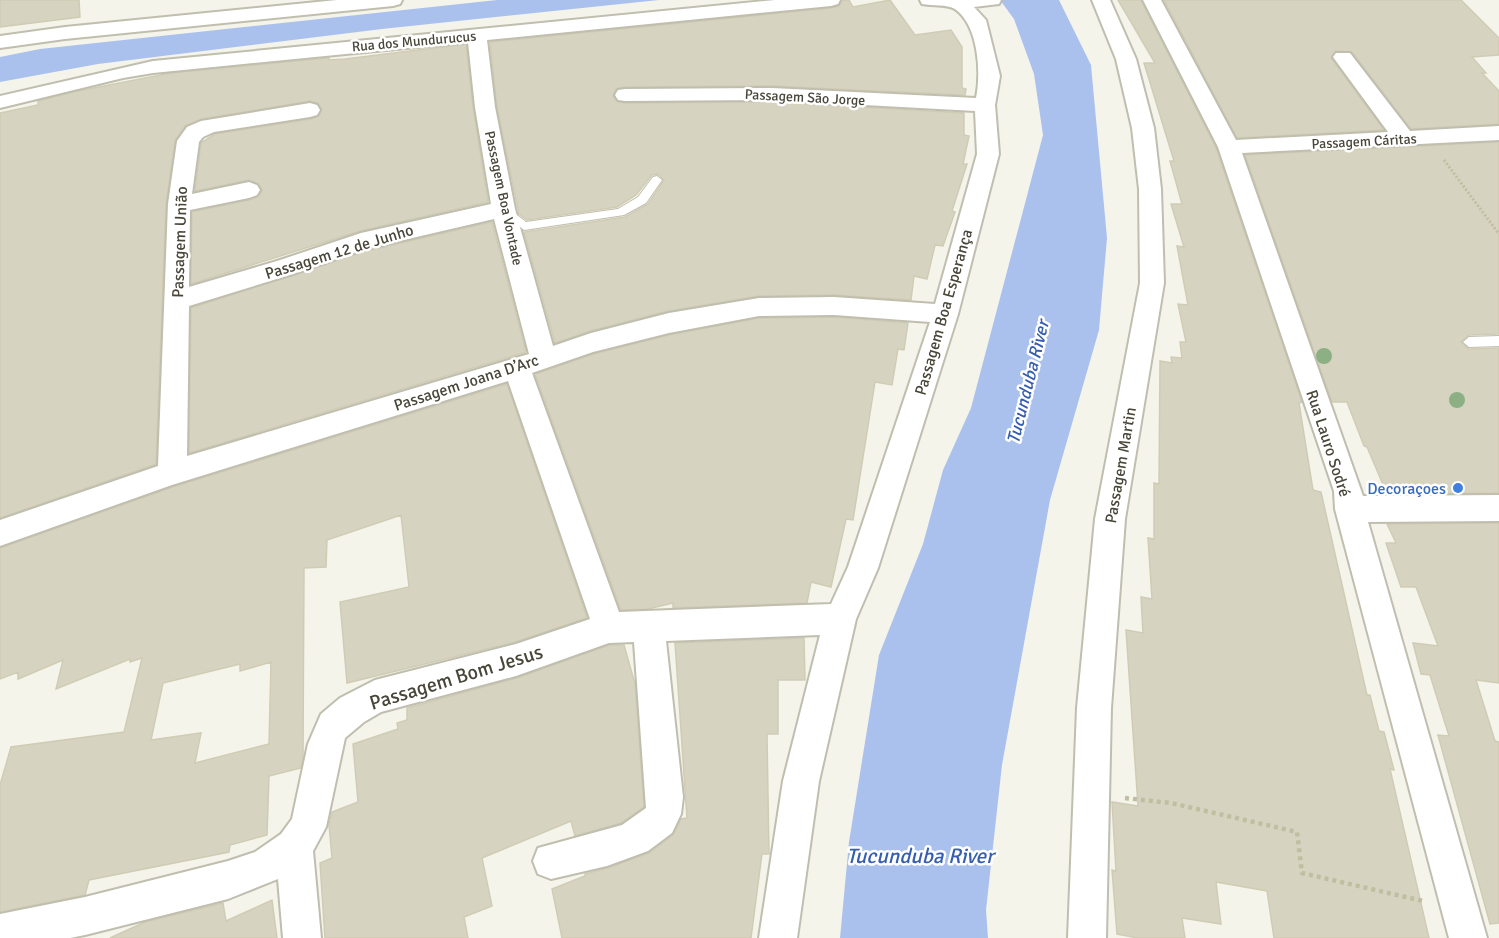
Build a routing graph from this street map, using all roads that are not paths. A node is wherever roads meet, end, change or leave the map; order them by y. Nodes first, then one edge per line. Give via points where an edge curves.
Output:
1 (393, 0) edge
2 (831, 0) edge
3 (929, 0) edge
4 (992, 0) edge
5 (1101, 0) edge
6 (1152, 0) edge
7 (963, 2) edge
8 (477, 36) junction
9 (0, 42) edge
10 (1343, 57) dead end
11 (625, 95) dead end
12 (0, 102) edge
13 (986, 105) junction
14 (310, 110) dead end
15 (1499, 133) edge
16 (1405, 139) junction
17 (1229, 147) junction
18 (657, 180) dead end
19 (249, 190) dead end
20 (179, 204) junction
21 (503, 209) junction
22 (177, 300) junction
23 (945, 314) junction
24 (1499, 341) edge
25 (1469, 342) dead end
26 (530, 363) junction
27 (172, 472) junction
28 (1499, 508) edge
29 (1350, 509) junction
30 (0, 533) edge
31 (840, 619) junction
32 (649, 626) junction
33 (609, 628) junction
34 (294, 847) junction
35 (551, 861) dead end
36 (0, 933) edge
37 (302, 938) edge
38 (778, 938) edge
39 (1087, 938) edge
40 (1468, 938) edge

1 - 9 street
2 - 8 street, Rua dos Mundurucus
3 - 7 street
4 - 7 street
5 - 39 street, Passagem Martin via 1126,59 1143,128 1150,189 1152,283 1110,519 1094,708
6 - 17 street, Rua Lauro Sodré
7 - 13 street, Passagem Boa Esperança via 976,20 987,53 990,76
8 - 12 street, Rua dos Mundurucus via 337,47 123,72
8 - 21 street, Passagem Boa Vontade via 484,107
10 - 16 street
11 - 13 street, Passagem São Jorge via 772,94
13 - 23 street, Passagem Boa Esperança via 988,154
14 - 20 street, Passagem União via 209,126 195,132 187,145
15 - 16 street, Passagem Cáritas
16 - 17 street, Passagem Cáritas
17 - 29 street, Rua Lauro Sodré via 1348,491
18 - 21 lane via 642,200 620,212 524,226
19 - 20 street
20 - 22 street, Passagem União
21 - 22 street, Passagem 12 de Junho via 361,241
21 - 26 street, Passagem Boa Vontade
22 - 27 street, Passagem União
23 - 26 street, Passagem Joana D’Arc via 834,306 759,308 669,323
23 - 31 street, Passagem Boa Esperança via 863,568
24 - 25 lane
26 - 27 street, Passagem Joana D’Arc
26 - 33 street, Passagem Boa Vontade
27 - 30 street, Passagem Joana D’Arc
28 - 29 street
29 - 40 street, Rua Lauro Sodré
31 - 32 street, Passagem Bom Jesus
31 - 38 street, Passagem Boa Esperança via 801,781
32 - 33 street, Passagem Bom Jesus
32 - 35 street via 664,811 658,823 638,836
33 - 34 street, Passagem Bom Jesus via 516,660 375,698 352,710 333,726 325,744 308,827
34 - 36 street, Passagem Bom Jesus via 266,866 228,880
34 - 37 street

